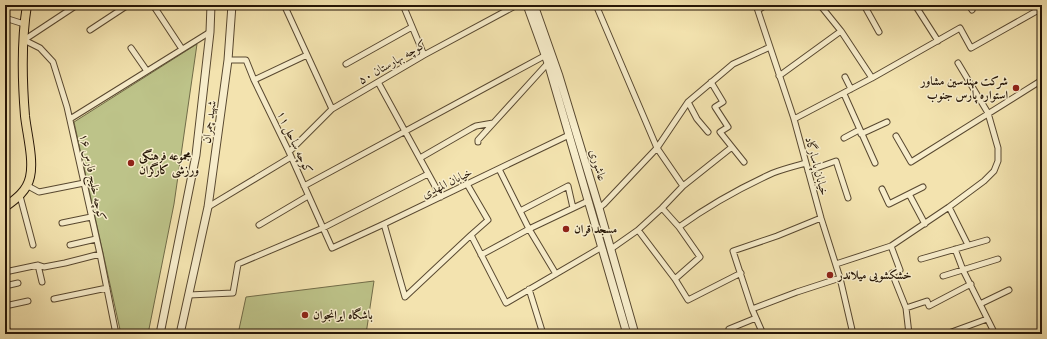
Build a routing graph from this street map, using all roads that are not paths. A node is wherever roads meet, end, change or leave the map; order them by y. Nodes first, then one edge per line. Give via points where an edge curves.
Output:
1 (27, 5) edge
2 (77, 5) edge
3 (128, 5) edge
4 (153, 5) edge
5 (211, 5) edge
6 (403, 5) edge
7 (517, 5) edge
8 (527, 5) edge
9 (534, 5) edge
10 (596, 5) edge
11 (766, 5) edge
12 (820, 5) edge
13 (864, 5) edge
14 (914, 5) edge
15 (969, 5) edge
16 (234, 6) edge
17 (757, 7) edge
18 (1042, 8) edge
19 (286, 9) dead end
20 (972, 10) dead end
21 (5, 18) edge
22 (24, 24) junction
23 (412, 28) junction
24 (90, 30) dead end
25 (841, 31) junction
26 (210, 32) junction
27 (879, 32) dead end
28 (24, 40) junction
29 (938, 41) junction
30 (770, 47) junction
31 (132, 48) dead end
32 (182, 49) junction
33 (307, 55) junction
34 (424, 55) junction
35 (546, 55) junction
36 (228, 60) junction
37 (548, 63) junction
38 (958, 63) dead end
39 (346, 64) dead end
40 (147, 71) junction
41 (780, 76) junction
42 (845, 77) dead end
43 (872, 78) junction
44 (254, 80) junction
45 (1042, 80) edge
46 (378, 82) junction
47 (711, 82) junction
48 (851, 89) junction
49 (844, 94) junction
50 (688, 102) junction
51 (332, 109) junction
52 (988, 113) junction
53 (70, 119) junction
54 (794, 119) junction
55 (887, 122) dead end
56 (493, 123) junction
57 (404, 131) junction
58 (708, 132) dead end
59 (860, 132) junction
60 (569, 135) junction
61 (896, 136) dead end
62 (844, 138) dead end
63 (478, 142) dead end
64 (732, 147) junction
65 (658, 148) junction
66 (290, 155) junction
67 (420, 158) junction
68 (744, 162) dead end
69 (806, 163) junction
70 (875, 163) dead end
71 (499, 169) junction
72 (808, 171) junction
73 (428, 174) junction
74 (84, 182) junction
75 (468, 184) junction
76 (28, 186) junction
77 (304, 186) junction
78 (683, 186) junction
79 (923, 187) dead end
80 (882, 189) dead end
81 (909, 194) junction
82 (20, 196) junction
83 (308, 196) junction
84 (441, 197) junction
85 (848, 198) dead end
86 (588, 201) junction
87 (208, 206) junction
88 (5, 207) edge
89 (949, 207) junction
90 (574, 208) junction
91 (599, 208) junction
92 (662, 208) junction
93 (520, 211) junction
94 (91, 217) junction
95 (821, 218) junction
96 (62, 223) dead end
97 (384, 224) junction
98 (925, 224) junction
99 (259, 225) dead end
100 (678, 227) junction
101 (323, 228) junction
102 (530, 229) junction
103 (638, 230) junction
104 (470, 235) junction
105 (96, 239) junction
106 (988, 240) dead end
107 (33, 245) dead end
108 (70, 245) dead end
109 (968, 245) junction
110 (891, 246) junction
111 (602, 247) junction
112 (332, 248) joint
113 (611, 249) junction
114 (954, 249) junction
115 (100, 254) junction
116 (481, 255) junction
117 (921, 259) dead end
118 (998, 259) dead end
119 (836, 264) junction
120 (38, 265) junction
121 (963, 270) junction
122 (5, 272) edge
123 (741, 273) junction
124 (556, 274) junction
125 (944, 276) dead end
126 (840, 278) junction
127 (675, 280) junction
128 (42, 282) dead end
129 (18, 283) dead end
130 (971, 284) junction
131 (5, 286) edge
132 (107, 288) junction
133 (529, 289) junction
134 (1009, 290) dead end
135 (189, 295) junction
136 (54, 299) dead end
137 (28, 300) dead end
138 (980, 304) junction
139 (5, 306) edge
140 (906, 308) junction
141 (752, 309) junction
142 (756, 318) junction
143 (987, 319) junction
144 (5, 320) edge
145 (729, 329) dead end
146 (8, 334) edge
147 (116, 334) edge
148 (160, 334) edge
149 (180, 334) edge
150 (543, 334) edge
151 (627, 334) edge
152 (635, 334) edge
153 (763, 334) edge
154 (853, 334) edge
155 (909, 334) edge
156 (946, 334) edge
157 (995, 334) edge

1 - 22 main road
2 - 28 street
3 - 24 street
4 - 32 street
5 - 26 street, شهید چمران
6 - 23 street
7 - 34 street, کوچه بهارستان ۵۰
8 - 35 street, عاشوری
9 - 91 street, عاشوری via 560,76
10 - 65 street
11 - 17 street
12 - 25 street
13 - 27 street
14 - 29 street
15 - 20 street
16 - 36 street, شهید چمران
17 - 30 street, خیابان پاسارگاد
18 - 29 street via 971,48 960,28
19 - 33 street
21 - 22 street
22 - 28 main road
23 - 34 street
23 - 39 street
25 - 41 street
25 - 43 street
26 - 32 street
26 - 148 street, شهید چمران via 196,155
28 - 53 street, کوچه خلیج فارس ۱۶ via 40,48 53,62
28 - 76 main road via 23,75 31,166
29 - 43 street
30 - 41 street, خیابان پاسارگاد
30 - 47 street via 733,64
31 - 40 street
32 - 40 street
33 - 44 street
33 - 51 street
34 - 46 street, کوچه بهارستان ۵۰
35 - 37 street, عاشوری
35 - 57 street
36 - 44 street, کوچه ساحل ۱۱ via 246,60
36 - 87 street, شهید چمران
37 - 56 street
37 - 60 street, عاشوری
38 - 52 street
40 - 53 street
41 - 54 street, خیابان پاسارگاد
42 - 48 street
43 - 48 street
44 - 66 street, کوچه ساحل ۱۱
45 - 52 street
46 - 51 street, کوچه بهارستان ۵۰
46 - 57 street
47 - 50 street
47 - 64 street via 723,102 716,107 728,127 720,132
48 - 49 street
49 - 54 street
49 - 59 street
50 - 58 street
50 - 65 street
51 - 66 street, کوچه بهارستان ۵۰
52 - 61 street via 911,162
52 - 89 street via 998,148 998,161 994,172
53 - 74 street, کوچه خلیج فارس ۱۶
54 - 69 street, خیابان پاسارگاد
55 - 59 street
56 - 63 street
56 - 67 street via 476,126
57 - 67 street
57 - 77 street
59 - 62 street
59 - 70 street
60 - 71 street, خیابان المهدی
60 - 86 street, عاشوری
64 - 68 street
64 - 78 street
65 - 78 street
65 - 91 street
66 - 77 street, کوچه ساحل ۱۱
66 - 87 street, کوچه بهارستان ۵۰
67 - 73 street
69 - 72 street, خیابان پاسارگاد
69 - 100 street via 774,173 730,195
71 - 75 street, خیابان المهدی
71 - 93 street
72 - 85 street via 836,161
72 - 95 street, خیابان پاسارگاد
73 - 84 street
73 - 101 street
74 - 76 street via 40,192
74 - 94 street, کوچه خلیج فارس ۱۶
75 - 84 street, خیابان المهدی
75 - 104 street via 488,220
76 - 82 main road
77 - 83 street, کوچه ساحل ۱۱
78 - 92 street
79 - 81 street
80 - 81 street via 889,204
81 - 98 street
82 - 88 main road
82 - 107 street
83 - 99 street
83 - 101 street, کوچه ساحل ۱۱
84 - 97 street, خیابان المهدی
86 - 90 street
86 - 111 street, عاشوری
87 - 135 street, شهید چمران
89 - 98 street
89 - 109 street
90 - 93 street via 568,186
90 - 102 street
91 - 113 street, عاشوری
92 - 100 street
92 - 103 street
93 - 102 street
94 - 96 street
94 - 105 street, کوچه خلیج فارس ۱۶
95 - 119 street, خیابان پاسارگاد
95 - 123 street via 733,251
97 - 104 street via 405,297
97 - 112 street, خیابان المهدی
98 - 110 street
100 - 127 street via 700,257
101 - 112 street, کوچه ساحل ۱۱
101 - 135 street via 238,264 233,293
102 - 116 street
102 - 124 street
103 - 113 street
103 - 127 street
104 - 116 street
105 - 108 street
105 - 115 street, کوچه خلیج فارس ۱۶
106 - 109 street
109 - 114 street
110 - 119 street
110 - 140 street via 900,270 892,273
111 - 124 street
111 - 151 street, عاشوری
113 - 152 street, عاشوری
114 - 117 street
114 - 121 street
115 - 120 street via 44,267
115 - 132 street, کوچه خلیج فارس ۱۶
116 - 133 street via 506,303
118 - 121 street
119 - 126 street, خیابان پاسارگاد
120 - 122 street
120 - 128 street
121 - 125 street
121 - 130 street
123 - 127 street via 688,300
123 - 141 street
124 - 133 street
126 - 141 street
126 - 154 street, خیابان پاسارگاد
129 - 131 street
130 - 138 street
130 - 140 street via 929,306 927,302
132 - 136 street
132 - 147 street, کوچه خلیج فارس ۱۶
133 - 150 street
134 - 138 street
135 - 149 street, شهید چمران
137 - 139 street
138 - 143 street
140 - 155 street
141 - 142 street
142 - 145 street
142 - 153 street
143 - 156 street
143 - 157 street
144 - 146 street

